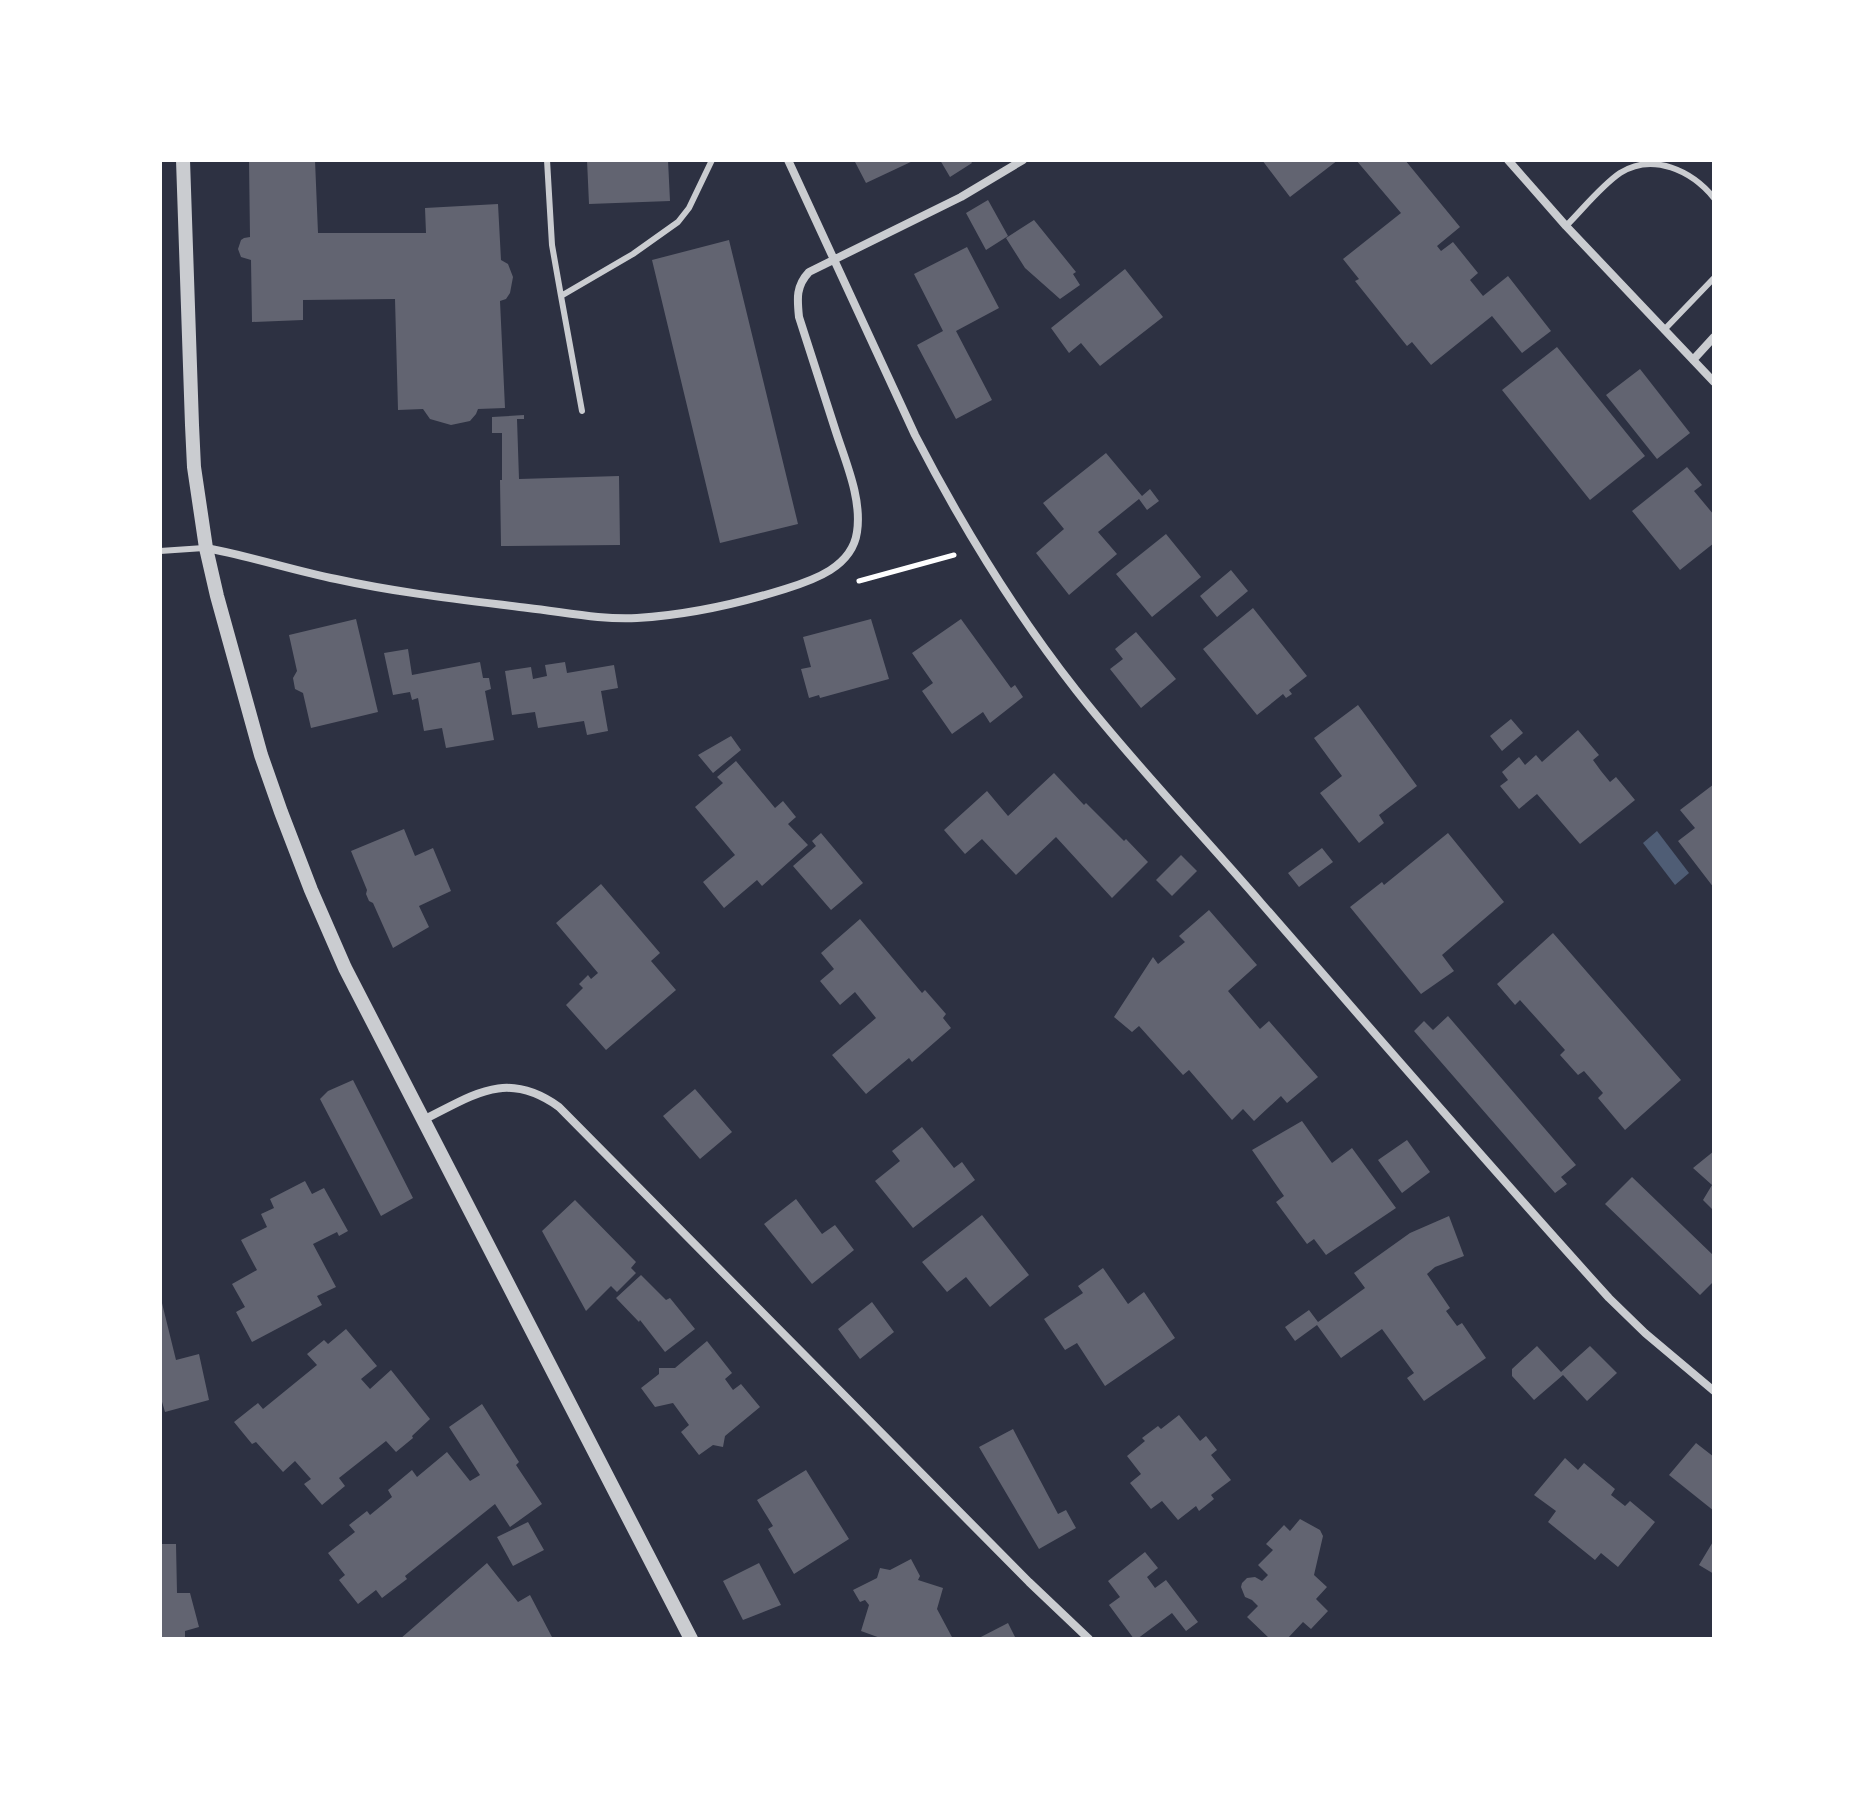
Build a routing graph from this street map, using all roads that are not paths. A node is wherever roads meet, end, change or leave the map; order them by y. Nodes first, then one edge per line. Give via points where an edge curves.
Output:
1 (183, 160) edge
2 (547, 160) edge
3 (712, 160) edge
4 (788, 160) edge
5 (1023, 160) edge
6 (1508, 160) edge
7 (1714, 198) edge
8 (1566, 226) junction
9 (834, 259) junction
10 (1714, 278) edge
11 (561, 296) junction
12 (1664, 330) junction
13 (1714, 337) edge
14 (1693, 360) junction
15 (1714, 382) edge
16 (582, 411) dead end
17 (206, 548) junction
18 (160, 551) edge
19 (423, 1121) junction
20 (1714, 1391) edge
21 (691, 1639) edge
22 (1089, 1639) edge

1 - 17 street via 192,425
2 - 11 lane
3 - 11 lane via 678,222
4 - 9 street
5 - 9 street via 961,197
6 - 8 street
7 - 8 lane via 1680,170 1641,165 1618,175
8 - 12 street
9 - 17 street via 801,281 797,303 852,483 857,533 846,558 818,576 747,601 697,611 599,617 407,592
9 - 20 street via 936,476 978,548 1076,690 1609,1298
10 - 12 lane
11 - 16 lane
12 - 14 street
13 - 14 street
14 - 15 street
17 - 18 lane
17 - 19 street via 281,812 345,968
19 - 21 street
19 - 22 street via 473,1096 509,1087 528,1089 559,1107

